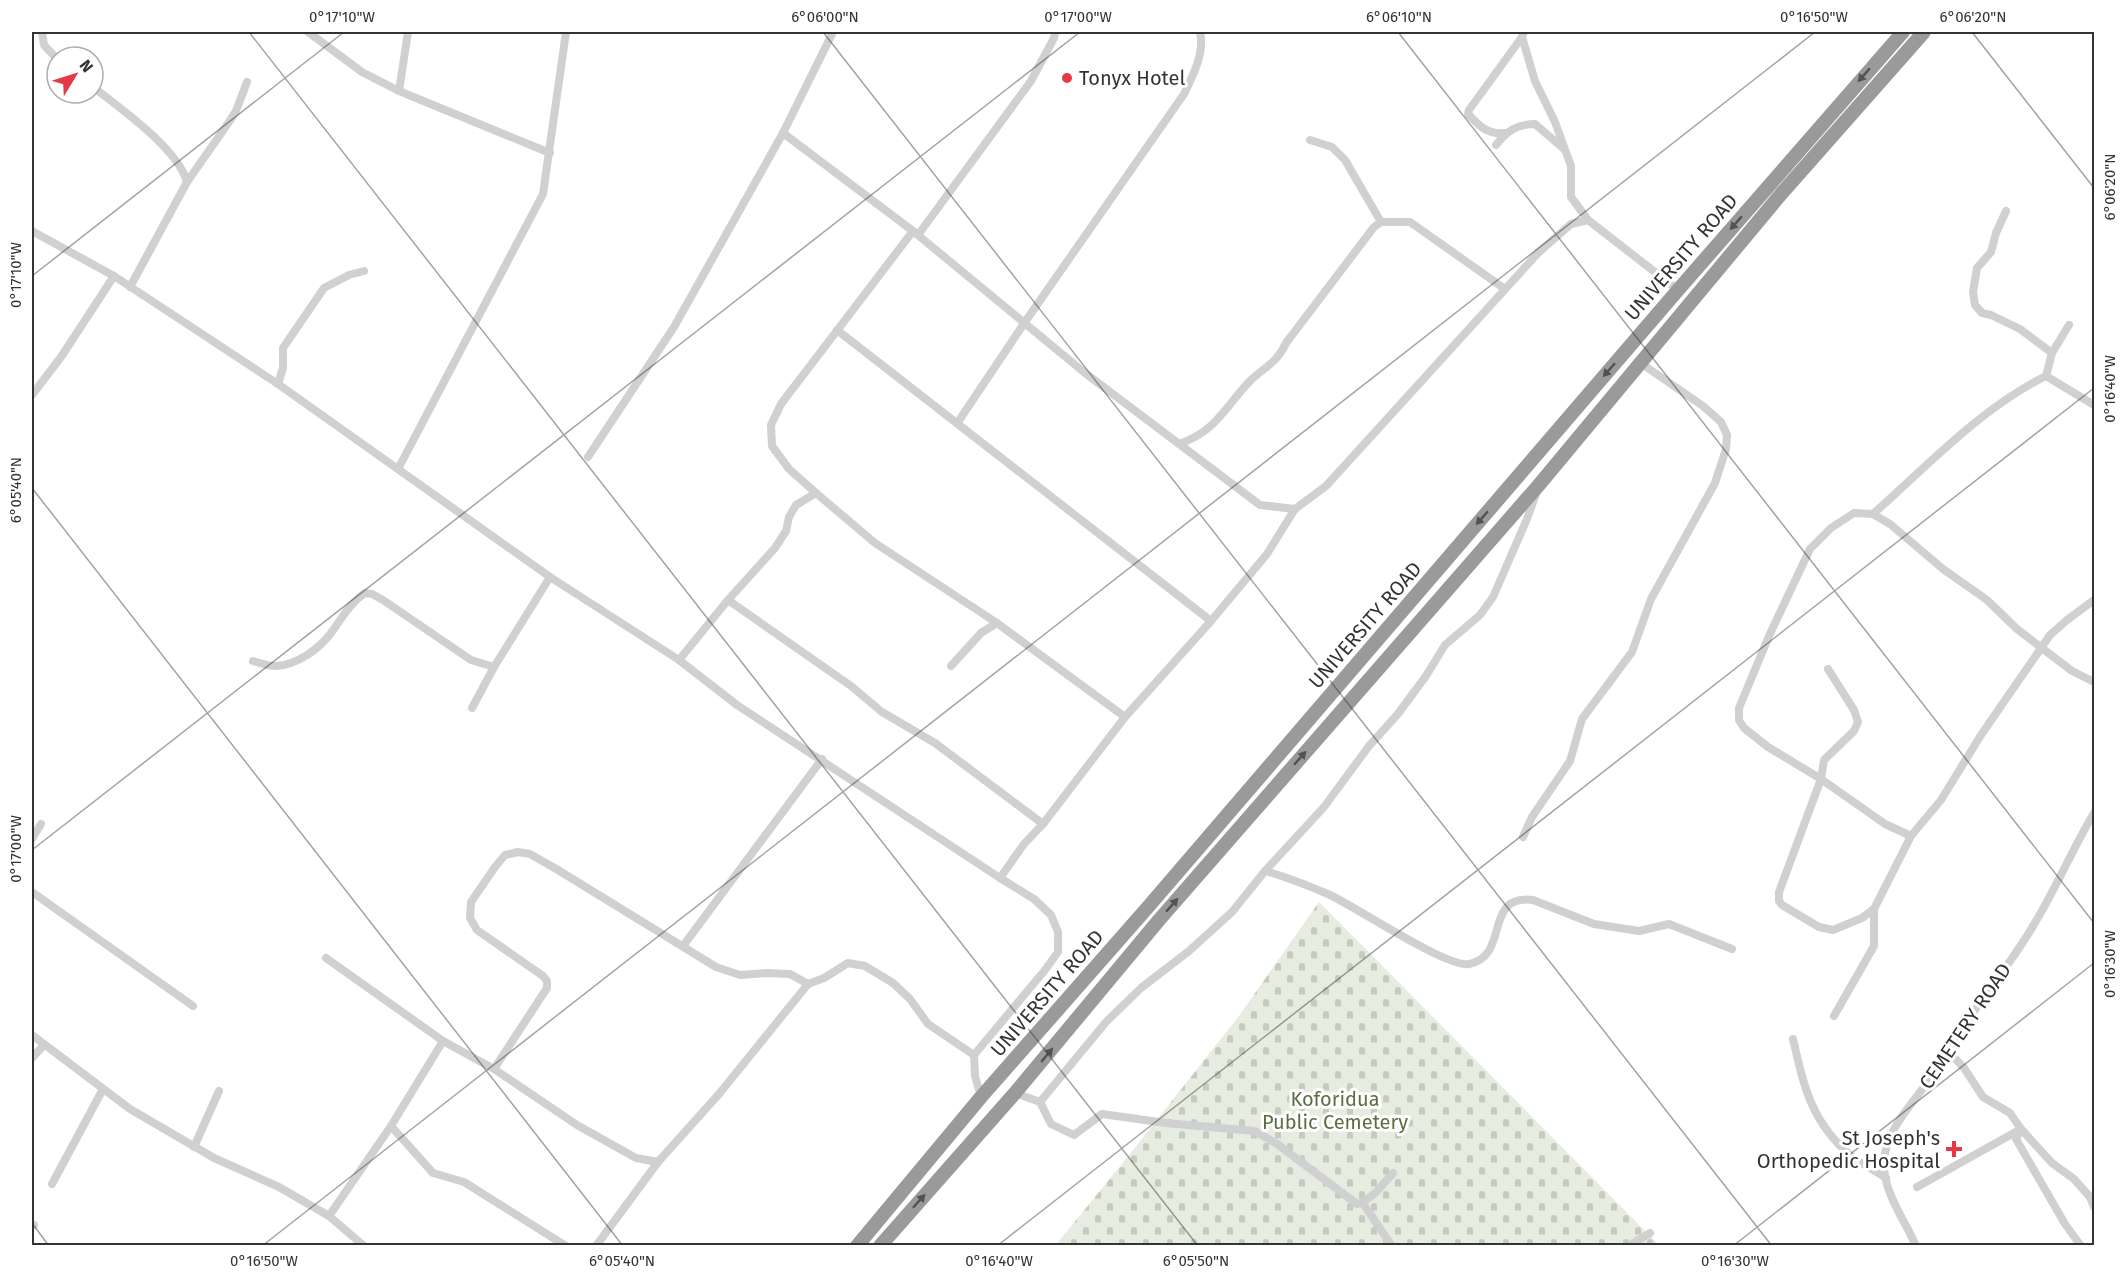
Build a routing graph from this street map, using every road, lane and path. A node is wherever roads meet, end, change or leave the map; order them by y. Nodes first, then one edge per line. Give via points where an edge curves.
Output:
1 (308, 32) edge
2 (408, 32) edge
3 (566, 32) edge
4 (833, 32) edge
5 (1055, 32) edge
6 (1200, 32) edge
7 (1924, 32) edge
8 (1897, 33) edge
9 (1523, 34) edge
10 (247, 82) dead end
11 (399, 91) junction
12 (105, 96) edge
13 (1555, 122) junction
14 (1535, 124) junction
15 (783, 133) junction
16 (1505, 133) junction
17 (1310, 140) dead end
18 (1496, 145) dead end
19 (1565, 150) junction
20 (550, 153) junction
21 (187, 182) junction
22 (2006, 212) dead end
23 (1588, 220) junction
24 (1381, 222) junction
25 (32, 231) edge
26 (915, 233) junction
27 (364, 272) dead end
28 (114, 276) junction
29 (130, 286) junction
30 (1505, 289) junction
31 (1678, 290) junction
32 (1025, 322) junction
33 (2069, 325) dead end
34 (837, 330) junction
35 (2052, 353) junction
36 (1642, 364) junction
37 (2046, 376) junction
38 (278, 384) junction
39 (32, 395) edge
40 (2094, 405) edge
41 (958, 422) junction
42 (1179, 444) junction
43 (588, 457) dead end
44 (398, 469) junction
45 (1538, 486) junction
46 (816, 493) junction
47 (1295, 509) junction
48 (1872, 514) junction
49 (549, 577) junction
50 (728, 600) junction
51 (2094, 600) edge
52 (1211, 621) junction
53 (997, 623) junction
54 (2042, 647) junction
55 (679, 660) junction
56 (252, 661) dead end
57 (951, 666) dead end
58 (494, 667) junction
59 (1828, 669) dead end
60 (2094, 682) edge
61 (472, 708) dead end
62 (1125, 717) junction
63 (822, 759) junction
64 (1821, 779) junction
65 (2094, 813) edge
66 (41, 824) dead end
67 (1043, 824) junction
68 (1911, 836) junction
69 (1522, 837) dead end
70 (32, 839) edge
71 (1265, 871) junction
72 (1000, 878) junction
73 (32, 892) edge
74 (1874, 909) junction
75 (683, 946) junction
76 (1732, 949) dead end
77 (326, 958) dead end
78 (808, 984) junction
79 (193, 1006) dead end
80 (1834, 1016) dead end
81 (32, 1035) edge
82 (1793, 1039) dead end
83 (443, 1041) junction
84 (44, 1045) junction
85 (1950, 1052) junction
86 (974, 1055) junction
87 (32, 1058) edge
88 (494, 1069) junction
89 (103, 1089) junction
90 (219, 1090) dead end
91 (1015, 1094) junction
92 (981, 1097) junction
93 (1040, 1102) junction
94 (392, 1126) junction
95 (2021, 1129) junction
96 (194, 1148) junction
97 (658, 1162) junction
98 (1393, 1173) dead end
99 (1886, 1178) junction
100 (52, 1184) dead end
101 (1917, 1186) dead end
102 (1362, 1203) junction
103 (2094, 1207) edge
104 (329, 1216) junction
105 (1650, 1233) dead end
106 (364, 1245) edge
107 (566, 1245) edge
108 (596, 1245) edge
109 (857, 1245) edge
110 (880, 1245) edge
111 (1392, 1245) edge
112 (1629, 1245) edge
113 (1916, 1245) edge
114 (2081, 1245) edge

1 - 11 street via 362,72
2 - 11 street
3 - 20 street
4 - 15 street
5 - 26 street via 1031,81
6 - 32 street via 1200,52 1184,94
7 - 36 highway, UNIVERSITY ROAD via 1782,194
8 -> 31 highway, UNIVERSITY ROAD
9 - 13 street via 1535,81
9 - 16 street via 1468,114 1481,128
10 - 21 street via 230,123
11 - 20 street
12 - 21 street via 171,155
13 - 14 street
13 - 19 street
14 - 16 street via 1524,124
14 - 19 street
15 - 26 street
15 - 43 street via 674,327
16 - 18 street
17 - 24 street via 1332,147 1345,160
19 - 23 street via 1571,166 1571,197
20 - 44 street via 543,194
21 - 29 street
22 - 35 street via 1991,252 1977,268 1975,304 1982,313 2020,329
23 - 30 street via 1571,224
23 - 31 street
24 - 30 street via 1410,222
24 - 42 street via 1286,343 1280,357 1249,382 1214,425
25 - 28 street
26 - 32 street
26 - 34 street
27 - 38 street via 324,288 283,348
28 - 29 street
28 - 39 street
29 - 38 street
30 - 47 street via 1326,486
31 -> 92 highway, UNIVERSITY ROAD
32 - 41 street
32 - 42 street
33 - 35 street
34 - 41 street
34 - 46 street via 781,405 771,425 772,446 789,469
35 - 37 street
36 - 45 highway, UNIVERSITY ROAD
36 - 69 street via 1721,422 1727,435 1725,449 1715,483 1651,599 1632,652 1582,719 1570,761
37 - 40 street
37 - 48 street via 1988,412
38 - 44 street
41 - 52 street
42 - 47 street via 1260,505
44 - 49 street
45 - 71 street via 1493,597 1480,615 1445,645 1397,715 1324,807
91 -> 45 highway, UNIVERSITY ROAD via 1159,920
46 - 50 street via 796,505 775,548
46 - 53 street via 875,543
47 - 52 street via 1267,554
48 - 54 street via 1890,524
48 - 64 street via 1854,513 1810,549 1739,708 1744,728
49 - 55 street
49 - 58 street
50 - 55 street
50 - 67 street via 882,712 935,743
51 - 54 street via 2050,635
52 - 62 street
53 - 57 street via 981,633
53 - 62 street
54 - 60 street via 2072,671
54 - 68 street via 1941,800
55 - 63 street via 737,705
56 - 58 street via 273,666 290,664 310,653 330,634 349,606 365,593 384,600 471,660
58 - 61 street
59 - 64 street via 1858,722 1854,731 1824,760
62 - 67 street
63 - 72 street
63 - 75 street
64 - 68 street via 1885,824
64 - 74 street via 1779,901 1819,927 1833,930
65 - 85 street, CEMETERY ROAD via 2036,923
66 - 70 street
67 - 72 street
68 - 74 street
71 - 76 street via 1330,896 1462,964 1470,964 1489,951 1501,914 1511,904 1526,899 1594,924 1639,931 1669,924
71 - 93 street via 1232,912 1106,1022
72 - 86 street via 1035,899 1051,915 1058,932 1058,952
73 - 79 street
74 - 80 street via 1874,946
75 - 78 street via 716,968 740,975 790,974
75 - 88 street via 530,854 505,855 471,902 470,918 477,930 543,976 547,988
77 - 83 street
78 - 86 street via 848,963 865,966 893,983 928,1024
78 - 97 street
81 - 84 street
82 - 99 street via 1802,1081 1815,1115 1851,1156
83 - 88 street
83 - 94 street
84 - 87 street
84 - 89 street
85 - 95 street via 1983,1097 2010,1113
85 - 99 street, CEMETERY ROAD via 1898,1122 1884,1161
86 - 92 street
88 - 97 street via 577,1125 636,1158
89 - 96 street
89 - 100 street
90 - 96 street
91 - 93 street
110 -> 91 highway, UNIVERSITY ROAD
92 - 109 highway, UNIVERSITY ROAD
93 - 102 street via 1051,1124 1074,1135 1102,1114 1255,1131 1357,1204
94 - 104 street
94 - 107 street via 434,1173 464,1182
95 - 101 street
95 - 103 street via 2052,1163 2074,1179
95 - 114 street via 2016,1139
96 - 104 street via 279,1187
97 - 108 street
98 - 102 street
99 - 113 street, CEMETERY ROAD
102 - 111 street
104 - 106 street
105 - 112 street

